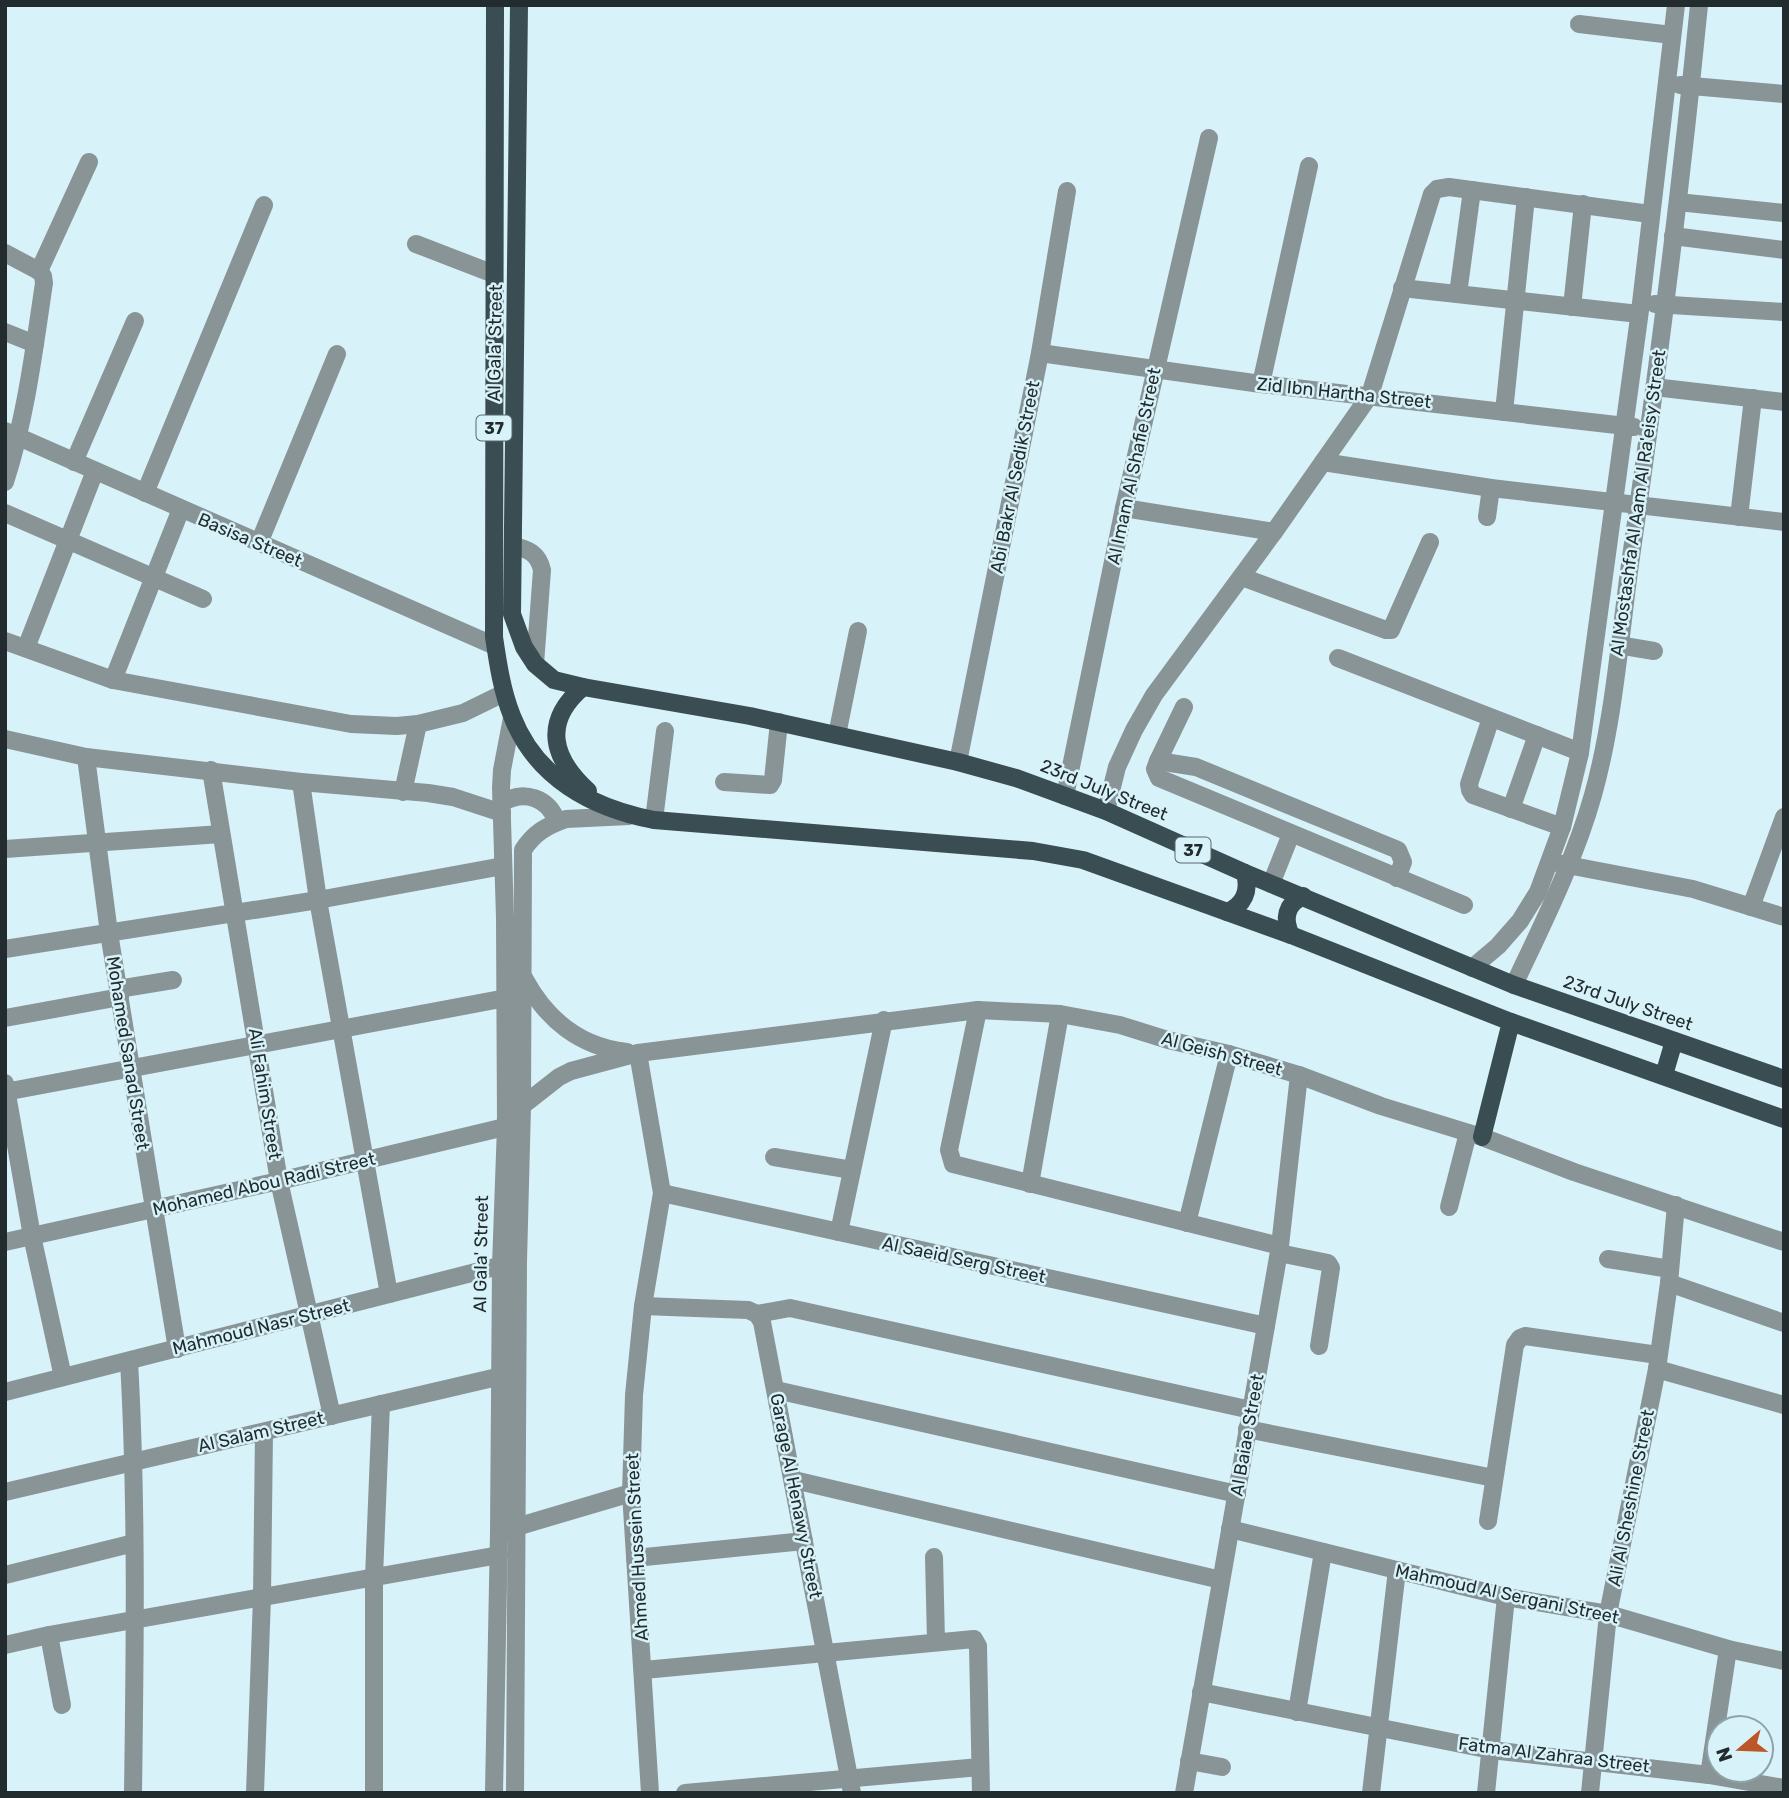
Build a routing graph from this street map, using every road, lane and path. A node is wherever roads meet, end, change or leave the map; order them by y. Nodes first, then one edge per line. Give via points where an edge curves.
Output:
1 (495, 5) edge
2 (519, 5) edge
3 (1676, 5) edge
4 (1699, 5) edge
5 (1579, 24) dead end
6 (1672, 40) junction
7 (1695, 46) junction
8 (1666, 83) junction
9 (1691, 86) junction
10 (1784, 94) edge
11 (1209, 138) dead end
12 (89, 162) dead end
13 (1309, 166) dead end
14 (1472, 190) junction
15 (1067, 191) dead end
16 (1526, 197) junction
17 (1678, 202) junction
18 (1583, 204) junction
19 (264, 205) dead end
20 (1784, 213) edge
21 (1650, 214) junction
22 (1673, 236) junction
23 (495, 242) junction
24 (517, 242) junction
25 (416, 244) dead end
26 (1784, 250) edge
27 (5, 254) edge
28 (39, 271) junction
29 (495, 274) junction
30 (1402, 288) junction
31 (1458, 294) junction
32 (1515, 300) junction
33 (1664, 304) junction
34 (1572, 307) junction
35 (1640, 308) junction
36 (1784, 313) edge
37 (135, 321) dead end
38 (5, 332) edge
39 (35, 344) junction
40 (337, 354) dead end
41 (1040, 354) junction
42 (1156, 368) junction
43 (1261, 384) junction
44 (1654, 387) junction
45 (1370, 395) junction
46 (1754, 398) junction
47 (1784, 402) edge
48 (1504, 412) junction
49 (1625, 426) junction
50 (1649, 427) junction
51 (12, 434) edge
52 (74, 462) junction
53 (1323, 462) junction
54 (94, 471) junction
55 (5, 482) edge
56 (1492, 488) junction
57 (145, 493) junction
58 (1614, 503) junction
59 (1638, 506) junction
60 (1124, 508) junction
61 (180, 509) junction
62 (5, 513) edge
63 (1487, 517) dead end
64 (1738, 517) junction
65 (1784, 522) edge
66 (1274, 532) junction
67 (68, 540) junction
68 (1430, 542) dead end
69 (259, 543) junction
70 (513, 545) junction
71 (1242, 577) junction
72 (153, 578) junction
73 (204, 600) dead end
74 (858, 631) dead end
75 (1598, 631) junction
76 (1619, 639) junction
77 (5, 640) edge
78 (495, 646) junction
79 (26, 648) junction
80 (1654, 651) dead end
81 (1338, 658) dead end
82 (535, 664) junction
83 (113, 680) junction
84 (583, 687) junction
85 (504, 693) junction
86 (1184, 707) dead end
87 (512, 718) junction
88 (1491, 718) junction
89 (779, 722) junction
90 (418, 724) junction
91 (665, 731) dead end
92 (837, 735) junction
93 (1536, 735) junction
94 (5, 740) edge
95 (1580, 752) junction
96 (86, 757) junction
97 (1157, 761) junction
98 (958, 762) junction
99 (211, 770) junction
100 (301, 782) junction
101 (724, 782) dead end
102 (402, 792) junction
103 (1065, 796) junction
104 (1285, 803) junction
105 (603, 805) junction
106 (502, 808) junction
107 (1511, 809) junction
108 (1105, 811) junction
109 (629, 816) junction
110 (1784, 817) edge
111 (654, 820) junction
112 (557, 822) junction
113 (1562, 827) junction
114 (1346, 829) junction
115 (1283, 831) junction
116 (221, 834) junction
117 (97, 843) junction
118 (5, 849) edge
119 (1337, 853) junction
120 (1551, 861) junction
121 (503, 866) junction
122 (1569, 866) junction
123 (1245, 873) junction
124 (1397, 878) junction
125 (1271, 884) junction
126 (1303, 896) junction
127 (318, 900) junction
128 (1464, 905) dead end
129 (1751, 907) junction
130 (1227, 912) junction
131 (235, 913) junction
132 (1784, 917) edge
133 (109, 933) junction
134 (1292, 934) junction
135 (5, 949) edge
136 (1472, 968) junction
137 (523, 976) junction
138 (173, 980) dead end
139 (1514, 985) junction
140 (119, 993) junction
141 (506, 998) junction
142 (978, 1010) junction
143 (1060, 1014) junction
144 (5, 1018) edge
145 (884, 1020) junction
146 (1511, 1022) junction
147 (342, 1029) junction
148 (1674, 1041) junction
149 (257, 1045) junction
150 (638, 1053) junction
151 (1229, 1054) junction
152 (131, 1069) junction
153 (1299, 1075) junction
154 (1664, 1075) junction
155 (1784, 1079) edge
156 (6, 1089) edge
157 (516, 1118) junction
158 (1784, 1119) edge
159 (1475, 1135) junction
160 (774, 1157) dead end
161 (366, 1161) junction
162 (852, 1170) junction
163 (279, 1181) junction
164 (1030, 1184) junction
165 (662, 1193) junction
166 (1675, 1205) junction
167 (1449, 1207) dead end
168 (153, 1209) junction
169 (1186, 1223) junction
170 (839, 1232) junction
171 (32, 1236) junction
172 (5, 1242) edge
173 (1784, 1242) edge
174 (1280, 1250) junction
175 (1608, 1259) dead end
176 (509, 1264) junction
177 (1670, 1276) junction
178 (389, 1294) junction
179 (643, 1306) junction
180 (757, 1314) junction
181 (309, 1315) junction
182 (1784, 1323) edge
183 (1266, 1326) junction
184 (1319, 1346) dead end
185 (177, 1349) junction
186 (129, 1361) junction
187 (1657, 1362) junction
188 (509, 1374) junction
189 (63, 1377) junction
190 (776, 1390) junction
191 (5, 1392) edge
192 (381, 1404) junction
193 (1784, 1405) edge
194 (1251, 1410) junction
195 (332, 1416) junction
196 (1247, 1429) junction
197 (264, 1432) junction
198 (135, 1462) junction
199 (1494, 1478) junction
200 (794, 1480) junction
201 (5, 1492) edge
202 (631, 1493) junction
203 (1237, 1494) junction
204 (1488, 1521) dead end
205 (1230, 1529) junction
206 (508, 1530) junction
207 (804, 1541) junction
208 (134, 1543) junction
209 (1323, 1552) junction
210 (499, 1555) junction
211 (635, 1558) junction
212 (934, 1558) dead end
213 (1397, 1570) junction
214 (5, 1575) edge
215 (374, 1577) junction
216 (1221, 1580) junction
217 (262, 1597) junction
218 (1506, 1597) junction
219 (1608, 1614) junction
220 (136, 1620) junction
221 (49, 1635) junction
222 (936, 1641) junction
223 (5, 1645) edge
224 (1728, 1648) junction
225 (825, 1652) junction
226 (1784, 1661) edge
227 (643, 1670) junction
228 (1201, 1692) junction
229 (62, 1705) dead end
230 (1297, 1712) junction
231 (1718, 1714) edge
232 (1378, 1728) junction
233 (1491, 1750) junction
234 (1593, 1760) junction
235 (1189, 1761) junction
236 (1222, 1766) dead end
237 (980, 1767) junction
238 (1705, 1774) edge
239 (850, 1786) edge
240 (1739, 1786) edge
241 (1784, 1788) edge
242 (133, 1793) edge
243 (255, 1793) edge
244 (374, 1793) edge
245 (494, 1793) edge
246 (515, 1793) edge
247 (650, 1793) edge
248 (685, 1793) edge
249 (981, 1793) edge
250 (1184, 1793) edge
251 (1371, 1793) edge
252 (1486, 1793) edge
253 (1590, 1793) edge

1 - 23 main road, Al Gala' Street / 37
2 - 24 main road, Al Gala' Street / 37
3 - 6 street, Al Mostashfa Al Aam Al Ra'eisy Street
4 - 7 street, Al Mostashfa Al Aam Al Ra'eisy Street
5 - 6 street
6 - 7 street
6 - 8 street, Al Mostashfa Al Aam Al Ra'eisy Street
7 - 9 street, Al Mostashfa Al Aam Al Ra'eisy Street
8 - 9 street
8 - 21 street, Al Mostashfa Al Aam Al Ra'eisy Street
9 - 10 street
9 - 17 street, Al Mostashfa Al Aam Al Ra'eisy Street
11 - 42 street, Al Imam Al Shafie Street
12 - 28 street
13 - 43 street
14 - 16 street
14 - 30 street via 1443,187 1432,194
14 - 31 street
15 - 41 street, Abi Bakr Al Sedik Street
16 - 18 street
16 - 32 street
17 - 20 street
17 - 22 street, Al Mostashfa Al Aam Al Ra'eisy Street
18 - 21 street
18 - 34 street
19 - 57 street
21 - 35 street, Al Mostashfa Al Aam Al Ra'eisy Street
22 - 26 street
22 - 33 street, Al Mostashfa Al Aam Al Ra'eisy Street
23 - 24 main road
23 - 29 main road, Al Gala' Street / 37
24 - 70 main road, Al Gala' Street / 37
25 - 29 street
27 - 28 street
28 - 39 street via 44,283
29 - 78 main road, Al Gala' Street / 37
30 - 31 street
30 - 45 street
31 - 32 street
32 - 34 street
32 - 48 street
33 - 35 street
33 - 36 street
33 - 44 street, Al Mostashfa Al Aam Al Ra'eisy Street
34 - 35 street
35 - 49 street, Al Mostashfa Al Aam Al Ra'eisy Street
37 - 52 street
38 - 39 street
39 - 51 street
40 - 69 street
41 - 42 street, Zid Ibn Hartha Street
41 - 98 street, Abi Bakr Al Sedik Street
42 - 43 street, Zid Ibn Hartha Street
42 - 60 street, Al Imam Al Shafie Street
43 - 45 street, Zid Ibn Hartha Street
44 - 46 street
44 - 50 street, Al Mostashfa Al Aam Al Ra'eisy Street
45 - 48 street, Zid Ibn Hartha Street
45 - 53 street
46 - 47 street
46 - 64 street
48 - 49 street, Zid Ibn Hartha Street
49 - 50 street, Zid Ibn Hartha Street
49 - 58 street, Al Mostashfa Al Aam Al Ra'eisy Street
50 - 59 street, Al Mostashfa Al Aam Al Ra'eisy Street
51 - 52 street, Basisa Street
51 - 55 street
52 - 54 street, Basisa Street
53 - 56 street
53 - 66 street
54 - 57 street, Basisa Street
54 - 67 street
56 - 58 street
56 - 63 street
57 - 61 street, Basisa Street
58 - 59 street
58 - 75 street, Al Mostashfa Al Aam Al Ra'eisy Street
59 - 64 street
59 - 76 street, Al Mostashfa Al Aam Al Ra'eisy Street
60 - 66 street
60 - 103 street, Al Imam Al Shafie Street
61 - 69 street, Basisa Street
61 - 72 street
62 - 67 street
64 - 65 street
66 - 71 street
67 - 72 street
67 - 79 street
68 - 71 street via 1391,630
69 - 78 street, Basisa Street
70 - 82 main road, Al Gala' Street / 37 via 512,614
70 - 82 street via 537,556 542,570
71 - 108 street via 1154,695 1117,767
72 - 73 street
72 - 83 street
74 - 92 street
75 - 76 street
75 - 95 street, Al Mostashfa Al Aam Al Ra'eisy Street
76 - 80 street
76 - 122 street, Al Mostashfa Al Aam Al Ra'eisy Street via 1602,757
77 - 79 street
78 - 85 main road, Al Gala' Street / 37
79 - 83 street
81 - 88 street
82 - 84 main road, 37 via 554,680
83 - 90 street via 351,724
84 - 89 main road, 23rd July Street / 37
84 - 105 main road via 571,697 558,723 558,752 573,777
85 - 87 main road, Al Gala' Street / 37
85 - 90 street via 463,713
86 - 97 street
87 - 105 main road, Al Gala' Street / 37 via 533,754 556,780
87 - 106 street, Al Gala' Street via 502,770
88 - 93 street
88 - 107 street via 1470,790
89 - 92 main road, 23rd July Street / 37
89 - 101 street via 770,785
90 - 102 street
91 - 111 street
92 - 98 main road, 23rd July Street / 37
93 - 95 street
93 - 107 street
94 - 96 street
95 - 113 street, Al Mostashfa Al Aam Al Ra'eisy Street
96 - 99 street
96 - 117 street, Mohamed Sanad Street
97 - 104 street via 1196,767
97 - 115 street via 1158,778 1166,783
98 - 103 main road, 23rd July Street / 37
99 - 100 street
99 - 116 street, Ali Fahim Street
100 - 102 street
100 - 127 street
102 - 106 street
103 - 108 main road, 23rd July Street / 37
104 - 114 street
104 - 115 street
105 - 109 main road, 37
106 - 112 street via 514,797 535,797
106 - 121 street, Al Gala' Street
107 - 113 street
108 - 123 main road, 23rd July Street / 37
109 - 111 main road, 37
109 - 112 street, Al Gala' Street
110 - 129 street
111 - 130 main road, 37 via 1051,853 1083,860
112 - 137 street, Al Gala' Street via 534,834 523,850
113 - 120 street, Al Mostashfa Al Aam Al Ra'eisy Street
114 - 119 street
114 - 124 street via 1398,850 1404,862
115 - 119 street
115 - 125 street
116 - 117 street
116 - 131 street, Ali Fahim Street
117 - 118 street
117 - 133 street, Mohamed Sanad Street
119 - 124 street
120 - 122 street
120 - 136 street, Al Mostashfa Al Aam Al Ra'eisy Street via 1520,921
121 - 127 street
121 - 141 street, Al Gala' Street
122 - 129 street via 1693,889
122 - 139 street, Al Mostashfa Al Aam Al Ra'eisy Street
123 - 125 main road, 23rd July Street / 37
123 - 130 main road via 1245,897
124 - 128 street
125 - 126 main road, 23rd July Street / 37
126 - 134 main road via 1287,912
126 - 136 main road, 23rd July Street / 37
127 - 131 street
127 - 147 street
129 - 132 street
130 - 134 main road, 37
131 - 133 street
131 - 149 street, Ali Fahim Street
133 - 135 street
133 - 140 street, Mohamed Sanad Street
134 - 146 main road, 37
136 - 139 main road, 23rd July Street / 37
137 - 150 street, Al Geish Street via 534,998 569,1032 590,1043
137 - 157 street, Al Gala' Street
138 - 140 street
139 - 148 main road, 23rd July Street / 37
140 - 144 street
140 - 152 street, Mohamed Sanad Street
141 - 147 street
141 - 157 street, Al Gala' Street
142 - 143 street, Al Geish Street
142 - 145 street, Al Geish Street
142 - 164 street via 949,1156 957,1166
143 - 151 street, Al Geish Street
143 - 164 street
145 - 150 street, Al Geish Street
145 - 162 street
146 - 154 main road, 37
146 - 159 main road
147 - 149 street
147 - 161 street
148 - 154 main road
148 - 155 main road, 23rd July Street / 37
149 - 152 street
149 - 163 street, Ali Fahim Street
150 - 157 street, Al Geish Street via 570,1071
150 - 165 street, Ahmed Hussein Street
151 - 153 street, Al Geish Street
151 - 169 street
152 - 156 street
152 - 168 street, Mohamed Sanad Street
153 - 159 street, Al Geish Street
153 - 174 street, Al Baiae Street
154 - 158 main road, 37
156 - 171 street
157 - 161 street, Mohamed Abou Radi Street
157 - 176 street, Al Gala' Street
159 - 166 street, Al Geish Street
159 - 167 street
160 - 162 street
161 - 163 street, Mohamed Abou Radi Street
161 - 178 street
162 - 170 street
163 - 168 street, Mohamed Abou Radi Street
163 - 181 street, Ali Fahim Street
164 - 169 street
165 - 170 street, Al Saeid Serg Street
165 - 179 street, Ahmed Hussein Street
166 - 173 street, Al Geish Street
166 - 177 street, Ali Al Sheshine Street
168 - 171 street, Mohamed Abou Radi Street
168 - 185 street, Mohamed Sanad Street
169 - 174 street
170 - 183 street, Al Saeid Serg Street
171 - 172 street, Mohamed Abou Radi Street
171 - 189 street
174 - 183 street, Al Baiae Street
174 - 184 street via 1328,1263 1331,1268
175 - 177 street
176 - 178 street, Mahmoud Nasr Street
176 - 188 street, Al Gala' Street
177 - 182 street
177 - 187 street, Ali Al Sheshine Street
178 - 181 street, Mahmoud Nasr Street
179 - 180 street
179 - 202 street, Ahmed Hussein Street
180 - 190 street, Garage Al Henawy Street via 765,1331
180 - 194 street via 790,1308
181 - 185 street, Mahmoud Nasr Street
181 - 195 street, Ali Fahim Street
183 - 194 street, Al Baiae Street
185 - 186 street, Mahmoud Nasr Street
186 - 189 street, Mahmoud Nasr Street
186 - 198 street
187 - 193 street
187 - 199 street via 1520,1338
187 - 219 street, Ali Al Sheshine Street
188 - 192 street, Al Salam Street
188 - 206 street, Al Gala' Street
189 - 191 street, Mahmoud Nasr Street
190 - 200 street, Garage Al Henawy Street
190 - 203 street
192 - 195 street, Al Salam Street
192 - 215 street
194 - 196 street, Al Baiae Street
195 - 197 street, Al Salam Street
196 - 199 street
196 - 203 street, Al Baiae Street
197 - 198 street, Al Salam Street
197 - 217 street
198 - 201 street, Al Salam Street
198 - 208 street
199 - 204 street
200 - 207 street, Garage Al Henawy Street
200 - 216 street
202 - 206 street
202 - 211 street, Ahmed Hussein Street
203 - 205 street, Al Baiae Street
205 - 209 street, Mahmoud Al Sergani Street
205 - 216 street, Al Baiae Street
206 - 210 street, Al Gala' Street
206 - 246 street, Al Gala' Street
207 - 211 street
207 - 225 street, Garage Al Henawy Street
208 - 214 street via 33,1577
208 - 220 street
209 - 213 street, Mahmoud Al Sergani Street
209 - 230 street
210 - 215 street
210 - 245 street, Al Gala' Street
211 - 227 street, Ahmed Hussein Street
212 - 222 street
213 - 218 street, Mahmoud Al Sergani Street
213 - 232 street
215 - 217 street
215 - 244 street
216 - 228 street, Al Baiae Street
217 - 220 street
217 - 243 street
218 - 219 street, Mahmoud Al Sergani Street
218 - 233 street
219 - 224 street, Mahmoud Al Sergani Street
219 - 234 street, Ali Al Sheshine Street
220 - 221 street
220 - 242 street
221 - 223 street
221 - 229 street
222 - 225 street
222 - 237 street via 970,1638 978,1646
224 - 226 street, Mahmoud Al Sergani Street
224 - 231 street
225 - 227 street
225 - 239 street, Garage Al Henawy Street
227 - 247 street, Ahmed Hussein Street
228 - 230 street, Fatma Al Zahraa Street
228 - 235 street, Al Baiae Street
230 - 232 street, Fatma Al Zahraa Street
232 - 233 street, Fatma Al Zahraa Street
232 - 251 street
233 - 234 street, Fatma Al Zahraa Street
233 - 252 street
234 - 238 street, Fatma Al Zahraa Street
234 - 253 street, Ali Al Sheshine Street
235 - 236 street
235 - 250 street, Al Baiae Street
237 - 239 street
237 - 249 street
239 - 248 street
240 - 241 street, Fatma Al Zahraa Street

